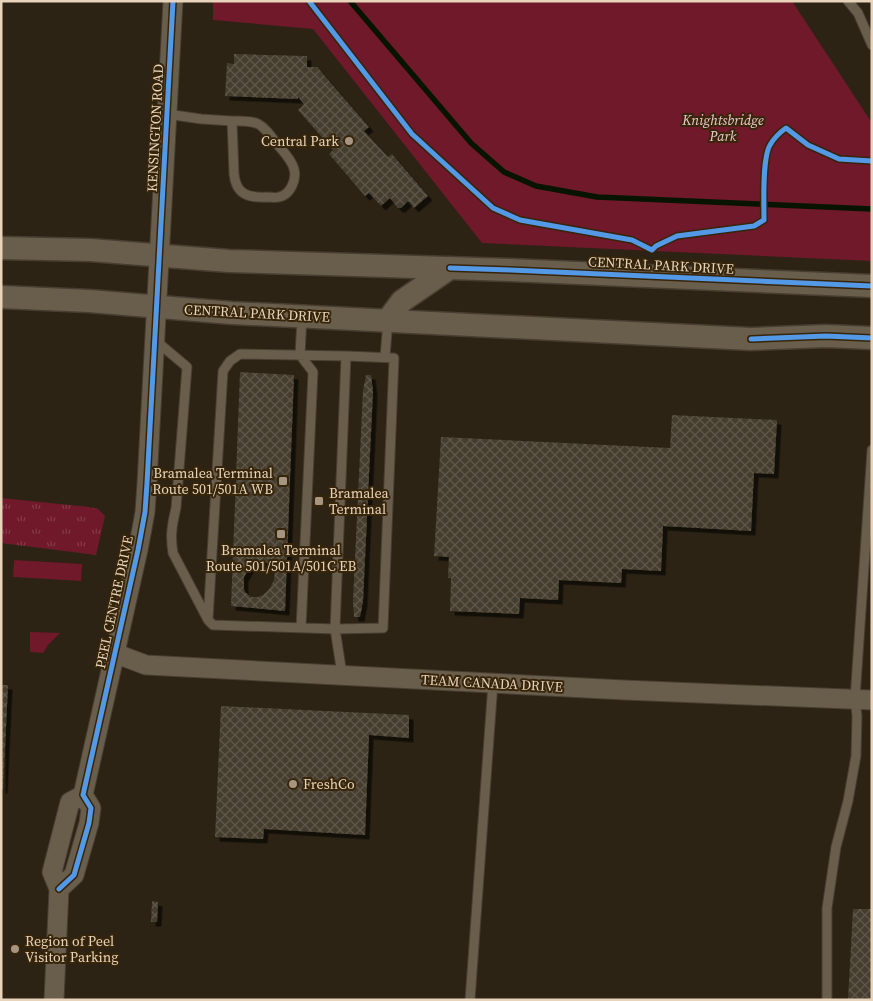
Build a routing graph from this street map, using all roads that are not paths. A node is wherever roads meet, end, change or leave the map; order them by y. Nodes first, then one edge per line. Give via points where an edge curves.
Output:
1 (174, 1) edge
2 (848, 1) edge
3 (872, 45) edge
4 (167, 114) junction
5 (232, 121) junction
6 (1, 248) edge
7 (159, 256) junction
8 (450, 268) junction
9 (872, 286) edge
10 (1, 297) edge
11 (157, 307) junction
12 (302, 317) junction
13 (388, 320) junction
14 (872, 338) edge
15 (155, 340) junction
16 (300, 355) junction
17 (346, 356) junction
18 (385, 358) junction
19 (872, 450) edge
20 (208, 620) junction
21 (301, 628) junction
22 (335, 629) junction
23 (114, 654) junction
24 (342, 674) junction
25 (492, 683) junction
26 (863, 700) edge
27 (54, 1000) edge
28 (470, 1000) edge
29 (827, 1000) edge

1 - 4 street, KENSINGTON ROAD
2 - 3 lane via 858,12
4 - 5 lane
4 - 7 street, KENSINGTON ROAD
5 - 5 lane via 234,174 238,187 254,198 279,197 286,193 295,179 292,163 257,122
6 - 7 street, CENTRAL PARK DRIVE via 90,250
7 - 8 street, CENTRAL PARK DRIVE via 230,262
7 - 11 street, KENSINGTON ROAD
8 - 9 street, CENTRAL PARK DRIVE
8 - 13 street via 402,301
10 - 11 street, CENTRAL PARK DRIVE
11 - 12 street, CENTRAL PARK DRIVE
11 - 15 street, PEEL CENTRE DRIVE
12 - 13 street, CENTRAL PARK DRIVE
12 - 16 lane
13 - 14 street, CENTRAL PARK DRIVE via 751,339
13 - 18 lane
15 - 20 lane via 187,367 171,540 173,553
15 - 23 street, PEEL CENTRE DRIVE via 145,512
16 - 17 lane
16 - 20 lane via 240,354 222,370
16 - 21 lane via 312,372
17 - 18 lane
17 - 22 lane
18 - 22 lane via 394,358 383,628
19 - 26 lane
20 - 21 lane via 213,625
21 - 22 lane
22 - 24 lane
23 - 24 street, TEAM CANADA DRIVE via 146,665
23 - 27 street, PEEL CENTRE DRIVE via 83,795 70,802 52,872 59,889
24 - 25 street, TEAM CANADA DRIVE
25 - 26 street, TEAM CANADA DRIVE
25 - 28 lane
26 - 29 lane via 857,716 856,756 836,847 827,908

